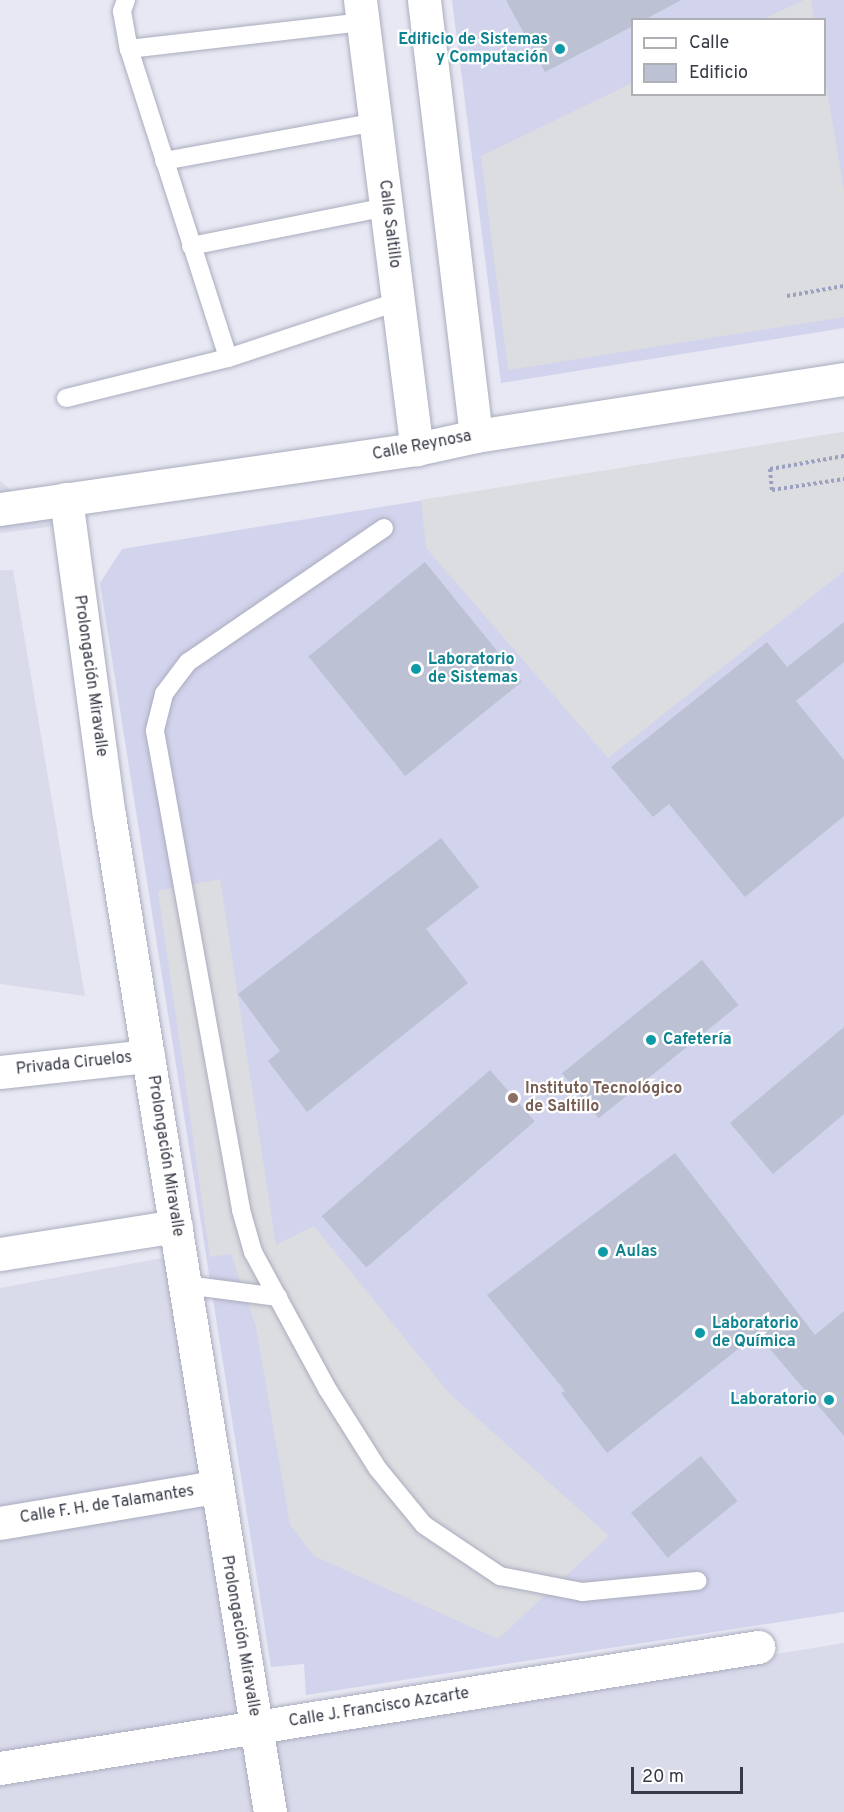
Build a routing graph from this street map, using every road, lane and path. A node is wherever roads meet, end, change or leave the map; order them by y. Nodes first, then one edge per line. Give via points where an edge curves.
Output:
1 (126, 0) edge
2 (424, 0) edge
3 (362, 11) edge
4 (129, 49) junction
5 (376, 122) junction
6 (164, 160) junction
7 (387, 207) junction
8 (191, 246) junction
9 (844, 286) edge
10 (787, 296) dead end
11 (399, 301) junction
12 (228, 358) junction
13 (844, 379) edge
14 (66, 398) dead end
15 (476, 436) junction
16 (417, 449) junction
17 (844, 456) edge
18 (844, 478) edge
19 (66, 499) junction
20 (0, 509) edge
21 (384, 528) dead end
22 (148, 1056) junction
23 (0, 1072) edge
24 (176, 1226) junction
25 (0, 1254) edge
26 (186, 1286) junction
27 (278, 1297) junction
28 (215, 1487) junction
29 (0, 1522) edge
30 (697, 1581) dead end
31 (758, 1647) dead end
32 (256, 1728) junction
33 (0, 1768) edge
34 (270, 1812) edge

1 - 4 lane via 122,11
2 - 15 street
3 - 4 lane
3 - 5 street, Calle Saltillo
4 - 6 lane
5 - 6 lane
5 - 7 street, Calle Saltillo
6 - 8 lane
7 - 8 lane
7 - 11 street, Calle Saltillo
8 - 12 lane
9 - 10 path
11 - 12 lane
11 - 16 street, Calle Saltillo
12 - 14 lane
13 - 15 street, Calle Reynosa
15 - 16 street, Calle Reynosa
16 - 19 street, Calle Reynosa
17 - 18 path via 770,469 772,490
19 - 20 street, Calle Reynosa
19 - 22 street, Prolongación Miravalle via 109,815
21 - 27 lane via 188,662 164,694 155,731 241,1210 253,1252
22 - 23 street, Privada Ciruelos
22 - 24 street, Prolongación Miravalle
24 - 25 street
24 - 26 street, Prolongación Miravalle
26 - 27 lane
26 - 28 street, Prolongación Miravalle
27 - 30 lane via 328,1390 378,1469 424,1525 500,1576 582,1592
28 - 29 street, Calle F. H. de Talamantes
28 - 32 street, Prolongación Miravalle
31 - 32 street, Calle J. Francisco Azcarte
32 - 33 street, Calle J. Francisco Azcarte
32 - 34 street, Prolongación Miravalle

